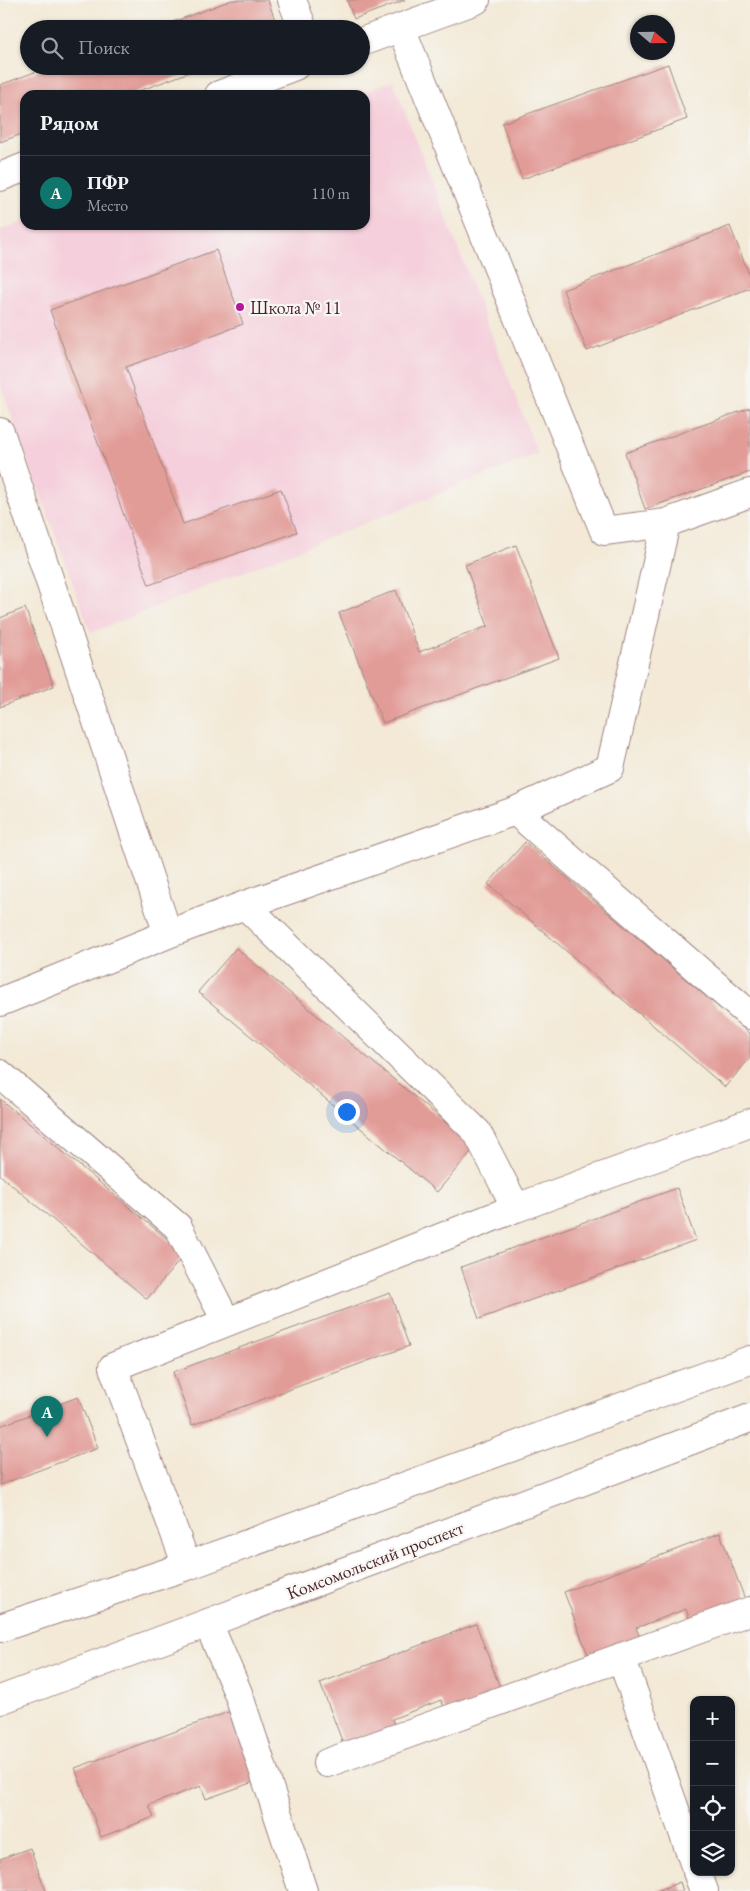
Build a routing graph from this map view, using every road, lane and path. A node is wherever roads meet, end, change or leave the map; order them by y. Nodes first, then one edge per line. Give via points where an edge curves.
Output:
1 (292, 0) edge
2 (476, 0) edge
3 (300, 20) edge
4 (401, 28) junction
5 (370, 39) edge
6 (272, 75) edge
7 (231, 90) edge
8 (20, 169) edge
9 (0, 177) edge
10 (0, 432) edge
11 (750, 493) edge
12 (666, 523) junction
13 (515, 811) junction
14 (245, 905) junction
15 (168, 934) junction
16 (0, 1002) edge
17 (750, 1015) edge
18 (0, 1074) edge
19 (750, 1123) edge
20 (516, 1208) junction
21 (226, 1321) junction
22 (750, 1360) edge
23 (750, 1418) edge
24 (187, 1566) junction
25 (750, 1611) edge
26 (208, 1623) junction
27 (0, 1628) edge
28 (622, 1657) junction
29 (0, 1700) edge
30 (327, 1763) dead end
31 (690, 1852) edge
32 (698, 1876) edge
33 (303, 1891) edge
34 (704, 1891) edge

1 - 3 main road
2 - 4 main road
4 - 5 main road
4 - 12 main road via 604,532
6 - 7 main road
8 - 9 main road
10 - 15 main road
11 - 12 main road
12 - 13 main road via 610,768
13 - 14 main road
13 - 17 main road
14 - 15 main road
14 - 20 main road via 477,1132
15 - 16 main road
18 - 21 main road via 178,1227
19 - 20 main road
20 - 21 main road
21 - 24 main road via 113,1367
22 - 24 main road
23 - 26 main road, Комсомольский проспект
24 - 27 main road
25 - 28 main road
26 - 29 main road, Комсомольский проспект
26 - 33 main road via 238,1692
28 - 30 main road
28 - 31 main road
32 - 34 main road

